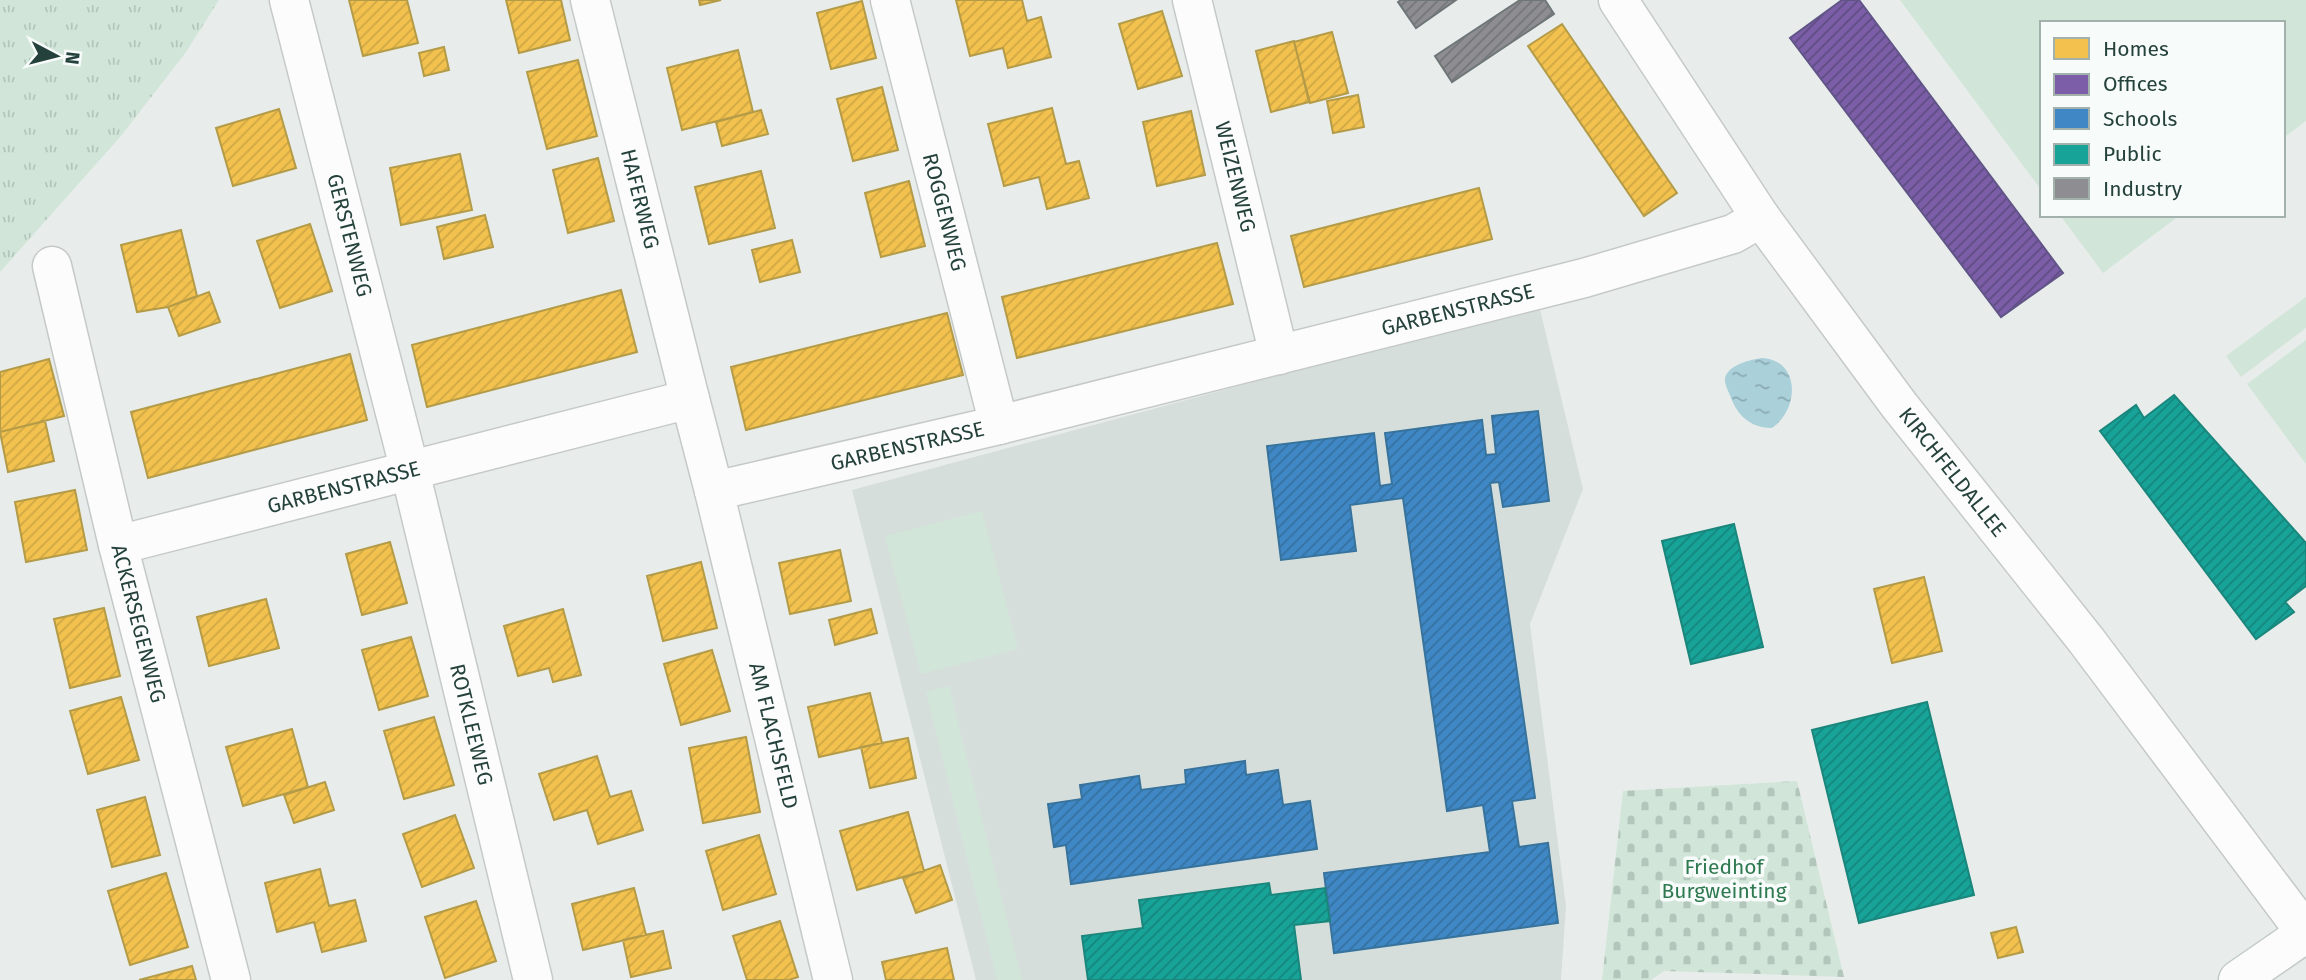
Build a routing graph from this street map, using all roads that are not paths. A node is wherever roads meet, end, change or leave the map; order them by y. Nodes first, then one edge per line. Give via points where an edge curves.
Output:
1 (289, 0) edge
2 (590, 0) edge
3 (890, 0) edge
4 (1192, 0) edge
5 (1618, 0) edge
6 (1761, 218) junction
7 (52, 267) dead end
8 (1279, 355) junction
9 (690, 399) junction
10 (999, 425) junction
11 (410, 471) junction
12 (714, 491) junction
13 (118, 545) junction
14 (2306, 933) edge
15 (231, 980) edge
16 (533, 980) edge
17 (833, 980) edge
18 (2238, 980) edge

1 - 11 street, GERSTENWEG
2 - 9 street, HAFERWEG
3 - 10 street, ROGGENWEG
4 - 8 street, WEIZENWEG
5 - 6 street, KIRCHFELDALLEE
6 - 8 street, GARBENSTRASSE via 1733,234 1584,278
6 - 14 street, KIRCHFELDALLEE via 1899,405 2078,629
7 - 13 street, ACKERSEGENWEG
8 - 10 street, GARBENSTRASSE
9 - 11 street, GARBENSTRASSE
9 - 12 street
10 - 12 street, GARBENSTRASSE
11 - 13 street, GARBENSTRASSE
11 - 16 street, ROTKLEEWEG
12 - 17 street, AM FLACHSFELD
13 - 15 street, ACKERSEGENWEG
14 - 18 street

